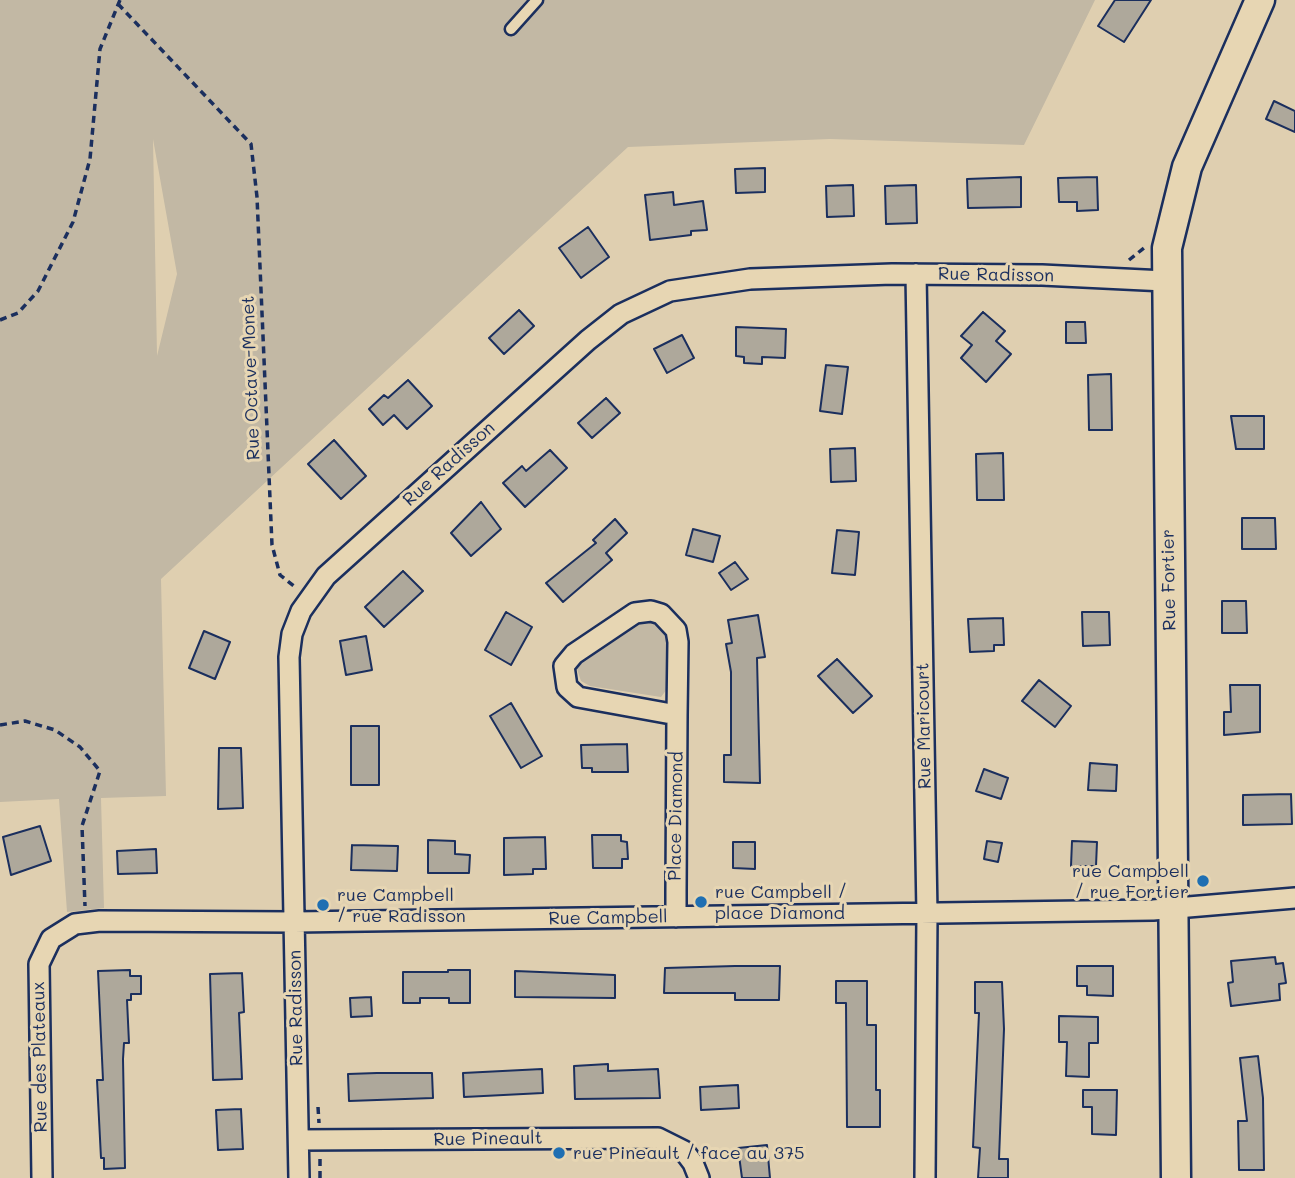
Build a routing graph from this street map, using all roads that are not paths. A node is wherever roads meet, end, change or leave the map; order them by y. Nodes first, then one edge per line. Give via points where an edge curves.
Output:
1 (537, 0) edge
2 (1260, 0) edge
3 (510, 29) dead end
4 (916, 274) junction
5 (1165, 281) junction
6 (677, 715) junction
7 (1295, 898) edge
8 (1173, 909) junction
9 (927, 914) junction
10 (676, 917) junction
11 (295, 922) junction
12 (51, 939) joint
13 (299, 1140) junction
14 (42, 1178) edge
15 (299, 1178) edge
16 (699, 1178) edge
17 (925, 1178) edge
18 (1176, 1178) edge

1 - 3 lane
2 - 5 street, Rue Fortier via 1187,167 1169,233
4 - 5 street, Rue Radisson
4 - 9 street, Rue Maricourt
4 - 11 street, Rue Radisson via 714,282 670,291 635,306 588,340 336,566 307,598 295,623 289,657
5 - 8 street, Rue Fortier
6 - 6 street, Place Diamond via 677,635 661,614 635,613 573,654 564,666 567,687 578,697
6 - 10 street, Place Diamond
7 - 8 street, Rue Campbell
8 - 9 street, Rue Campbell
8 - 18 street, Rue Fortier
9 - 10 street, Rue Campbell
9 - 17 street, Rue Maricourt
10 - 11 street, Rue Campbell
11 - 12 street, Rue Campbell via 100,921 68,926
11 - 13 street, Rue Radisson
12 - 14 street, Rue des Plateaux via 39,971
13 - 15 street, Rue Radisson
13 - 16 street, Rue Pineault via 658,1138 684,1151

